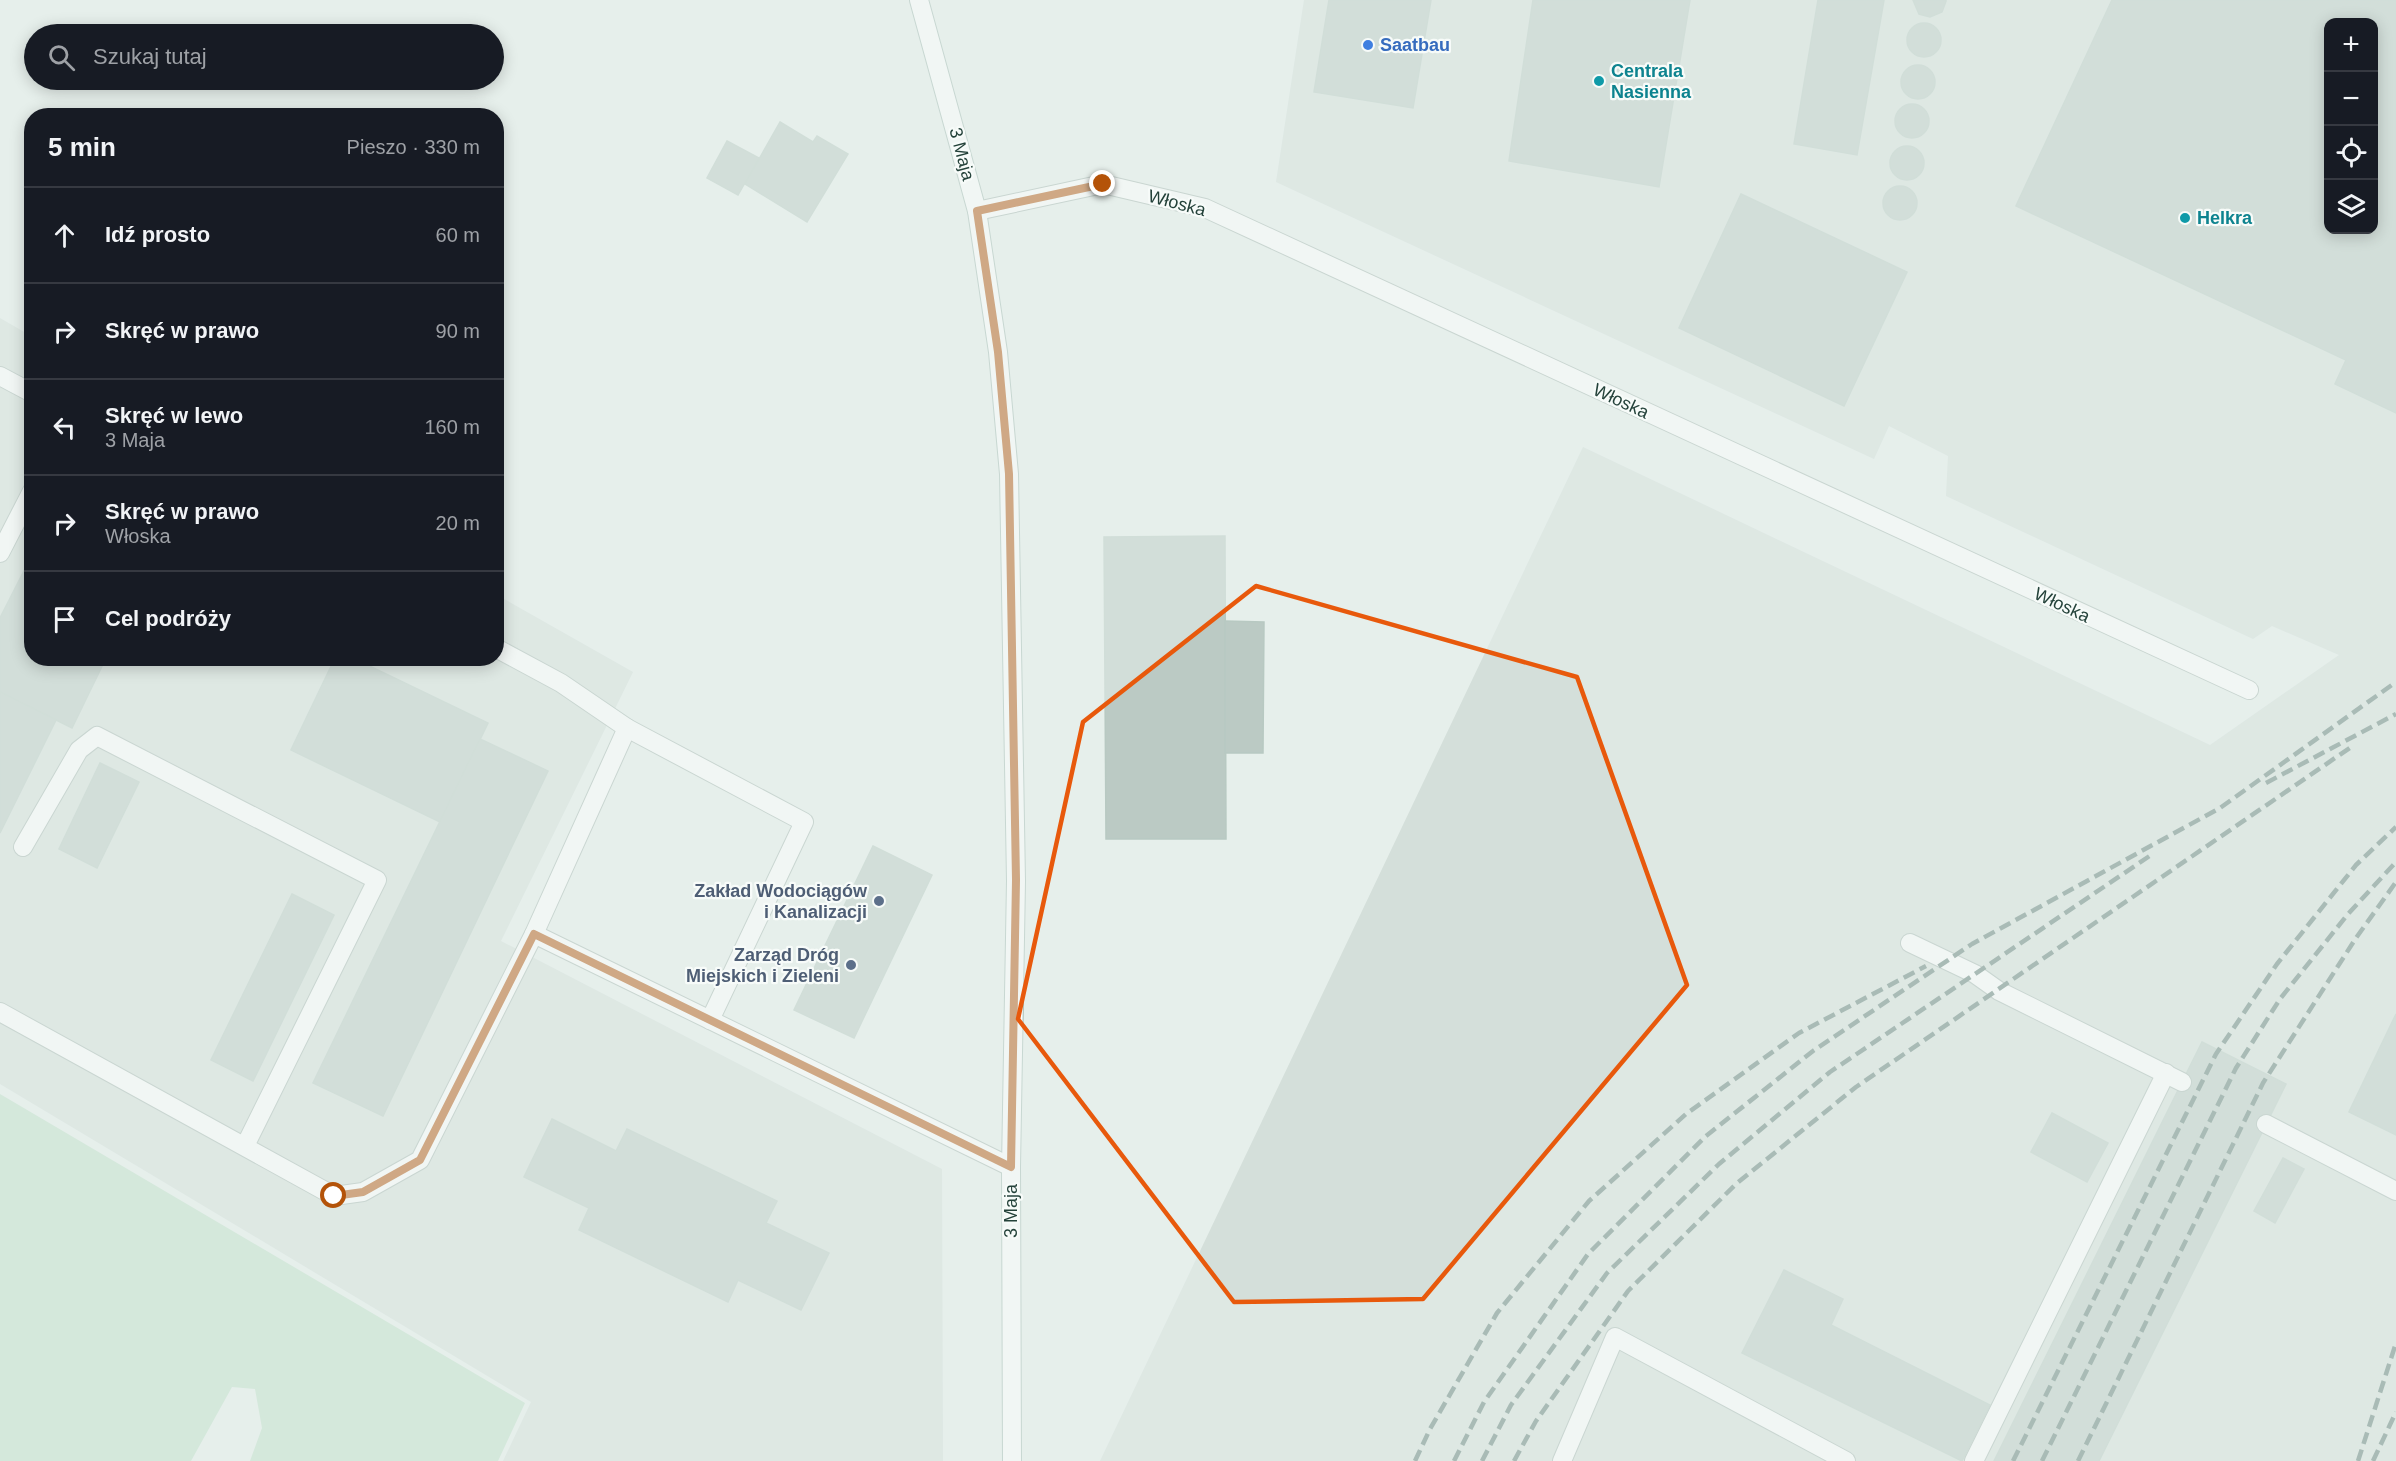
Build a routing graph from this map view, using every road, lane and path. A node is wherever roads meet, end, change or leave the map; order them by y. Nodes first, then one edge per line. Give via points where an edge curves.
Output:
1 (919, 0) edge
2 (977, 211) junction
3 (0, 376) edge
4 (24, 389) edge
5 (24, 506) edge
6 (0, 553) edge
7 (504, 652) edge
8 (2249, 690) dead end
9 (627, 728) junction
10 (23, 848) dead end
11 (534, 934) junction
12 (1910, 943) dead end
13 (0, 1012) edge
14 (710, 1020) junction
15 (2266, 1124) dead end
16 (245, 1146) junction
17 (1011, 1167) junction
18 (2396, 1191) edge
19 (1012, 1461) edge
20 (1562, 1461) edge
21 (1846, 1461) edge
22 (1974, 1461) edge

1 - 2 street, 3 Maja
2 - 8 street, Włoska via 1103,184 1204,208
2 - 17 street, 3 Maja via 998,352 1009,474 1016,880
3 - 4 street
5 - 6 street
7 - 9 street via 561,683
9 - 11 street
9 - 14 street via 804,822
10 - 16 street via 79,750 97,736 377,880
11 - 14 street
11 - 16 street via 420,1160 363,1192 334,1196
12 - 22 street via 2174,1078
13 - 16 street
14 - 17 street
15 - 18 street
17 - 19 street, 3 Maja
20 - 21 street via 1615,1337

